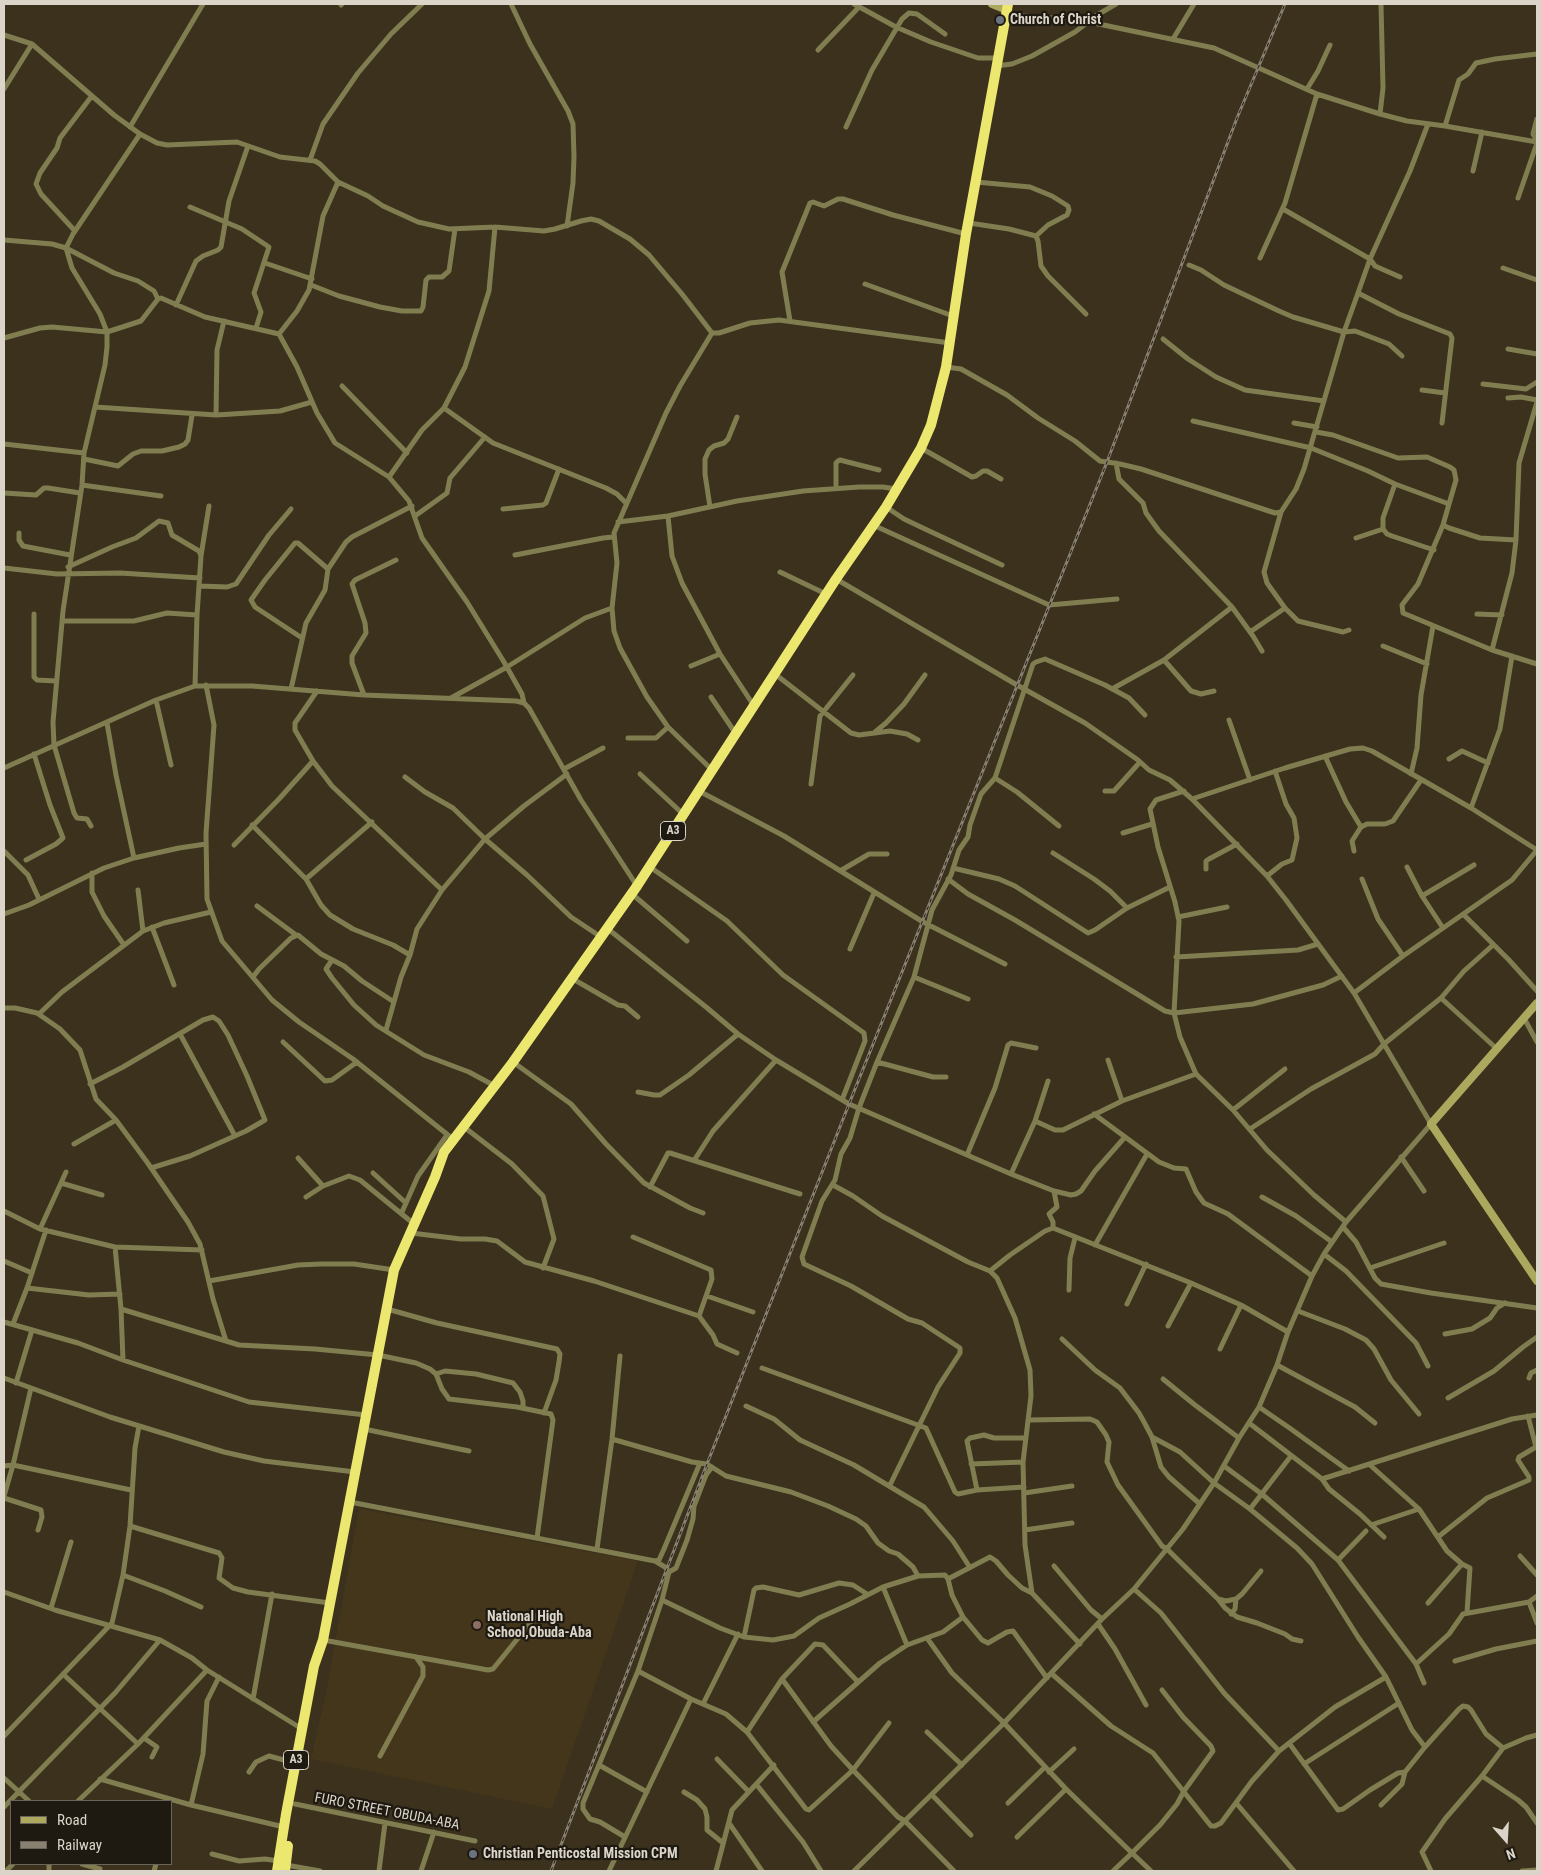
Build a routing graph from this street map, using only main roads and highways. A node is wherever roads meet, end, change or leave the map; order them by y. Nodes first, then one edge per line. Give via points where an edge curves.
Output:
1 (992, 4) edge
2 (1007, 10) edge
3 (1537, 1003) edge
4 (1537, 1280) edge
5 (322, 1645) junction
6 (282, 1867) edge

1 - 2 main road
2 - 5 highway, A3 via 946,366 931,425 886,507 650,867 513,1062 463,1127 450,1137 394,1270
3 - 4 main road via 1431,1124
5 - 6 highway, A3
5 - 6 highway, A3 via 314,1666 284,1827

